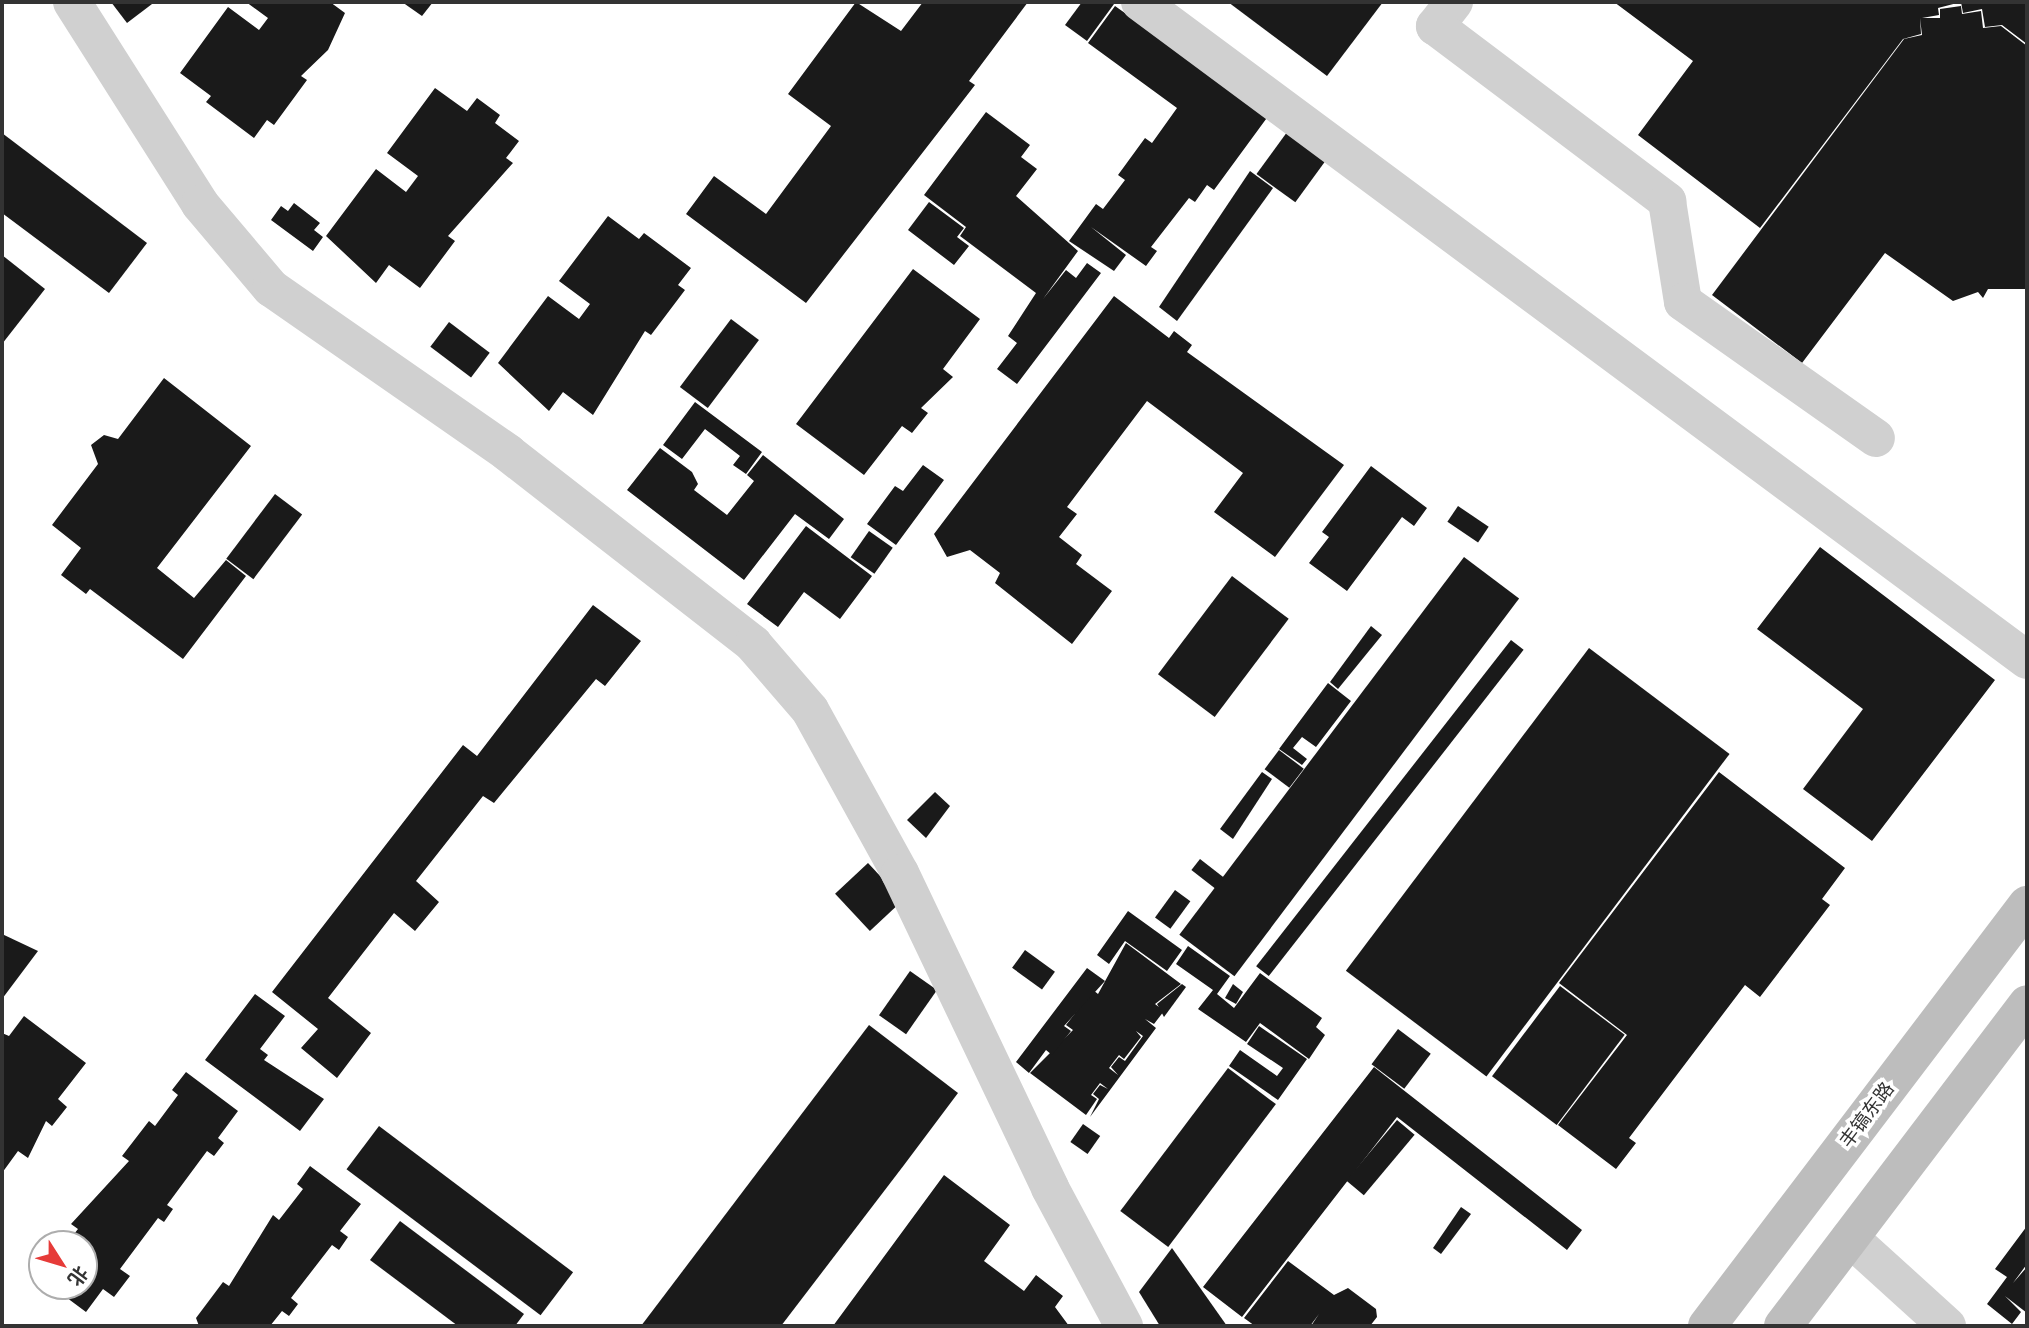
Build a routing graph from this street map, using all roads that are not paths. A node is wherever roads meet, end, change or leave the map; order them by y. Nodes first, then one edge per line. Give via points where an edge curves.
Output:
1 (72, 2) edge
2 (1140, 2) edge
3 (1454, 2) edge
4 (1876, 438) dead end
5 (2027, 660) edge
6 (2027, 905) edge
7 (2027, 1004) edge
8 (1850, 1238) junction
9 (1124, 1326) edge
10 (1707, 1326) edge
11 (1783, 1326) edge
12 (1947, 1326) edge

1 - 9 street via 200,204 271,288 508,453 753,644 810,710 900,873 1050,1188
2 - 5 street
3 - 4 street via 1435,26 1667,201 1683,302
6 - 10 main road, 丰镐东路
7 - 8 main road
8 - 11 main road
8 - 12 street

